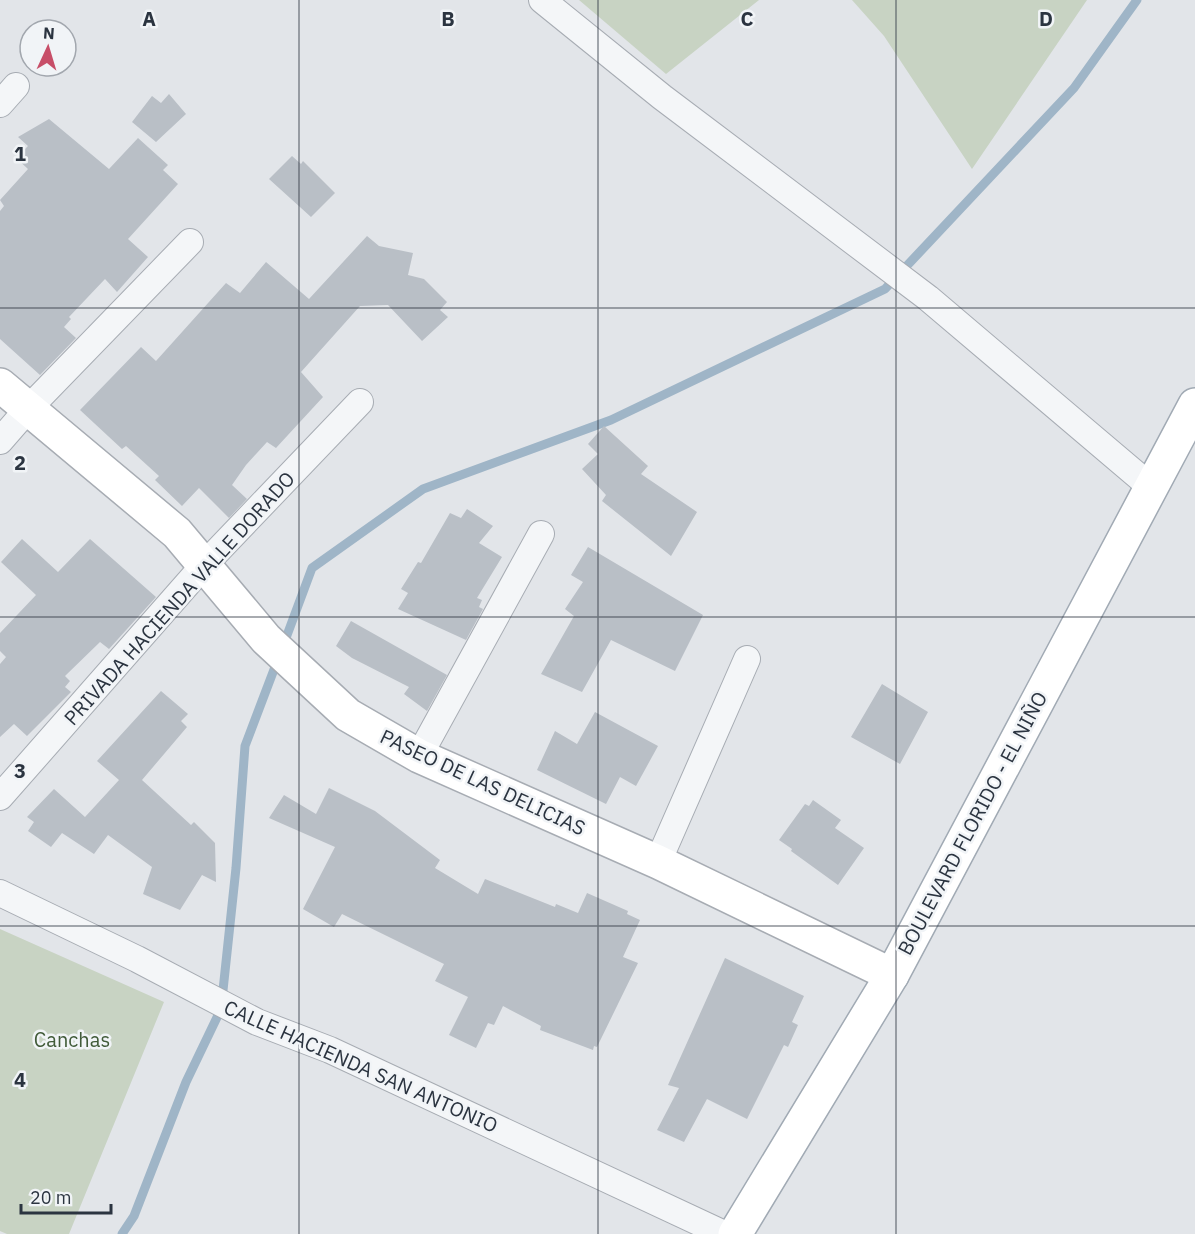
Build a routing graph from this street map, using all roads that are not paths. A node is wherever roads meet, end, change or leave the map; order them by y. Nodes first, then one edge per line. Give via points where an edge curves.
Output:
1 (542, 0) edge
2 (189, 242) dead end
3 (0, 385) edge
4 (360, 402) dead end
5 (1195, 405) edge
6 (27, 410) junction
7 (0, 441) edge
8 (1151, 487) junction
9 (541, 534) dead end
10 (204, 565) junction
11 (747, 659) dead end
12 (419, 756) junction
13 (0, 797) edge
14 (658, 862) junction
15 (0, 893) edge
16 (892, 975) junction
17 (724, 1234) edge
18 (735, 1234) edge

1 - 8 street via 662,97 928,298
2 - 6 street
3 - 6 street, PASEO DE LAS DELICIAS
4 - 10 street, PRIVADA HACIENDA VALLE DORADO
5 - 8 street, BOULEVARD FLORIDO - EL NIÑO
6 - 7 street
6 - 10 street, PASEO DE LAS DELICIAS via 177,533
8 - 16 street, BOULEVARD FLORIDO - EL NIÑO
9 - 12 street
10 - 12 street, PASEO DE LAS DELICIAS via 266,639 348,716
10 - 13 street, PRIVADA HACIENDA VALLE DORADO
11 - 14 street
12 - 14 street, PASEO DE LAS DELICIAS
14 - 16 street, PASEO DE LAS DELICIAS
15 - 17 street, CALLE HACIENDA SAN ANTONIO via 257,1022 330,1050
16 - 18 street, BOULEVARD FLORIDO - EL NIÑO

